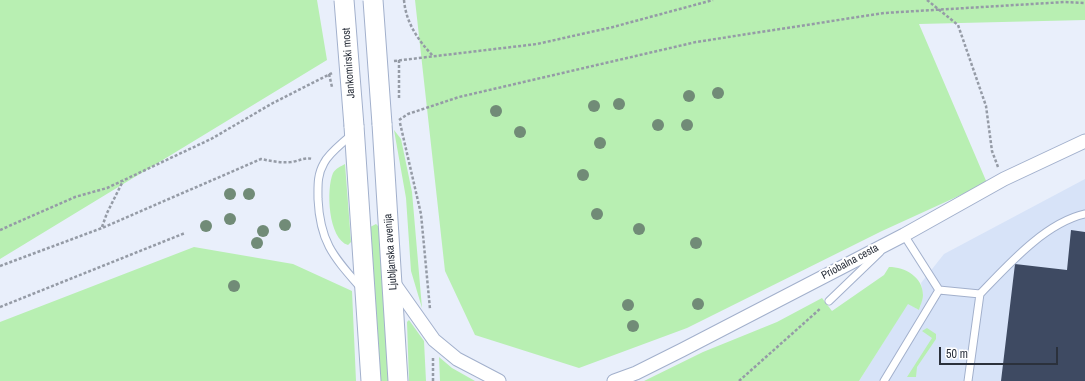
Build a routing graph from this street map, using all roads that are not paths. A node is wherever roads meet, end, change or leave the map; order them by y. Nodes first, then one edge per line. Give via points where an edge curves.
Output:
1 (344, 0) edge
2 (373, 0) edge
3 (354, 129) junction
4 (1085, 141) edge
5 (1085, 214) edge
6 (898, 237) junction
7 (393, 282) junction
8 (364, 290) junction
9 (939, 290) junction
10 (980, 294) junction
11 (829, 301) road end
12 (371, 381) edge
13 (398, 381) edge
14 (499, 381) edge
15 (614, 381) edge
16 (884, 381) edge
17 (968, 381) edge

1 - 3 main road, Jankomirski most, bridge
2 - 7 main road, Ljubljanska avenija, bridge
3 - 8 main road
3 - 8 lane via 324,162 318,178 319,211 322,234 340,264
4 - 6 street, Priobalna cesta via 1004,179
5 - 10 lane via 1071,217 1022,250
6 - 9 lane
6 - 11 lane
6 - 15 street, Priobalna cesta via 682,350
7 - 13 main road, Ljubljanska avenija
7 - 14 street via 434,340 457,359
8 - 12 main road
9 - 10 lane
9 - 16 lane
10 - 17 lane

